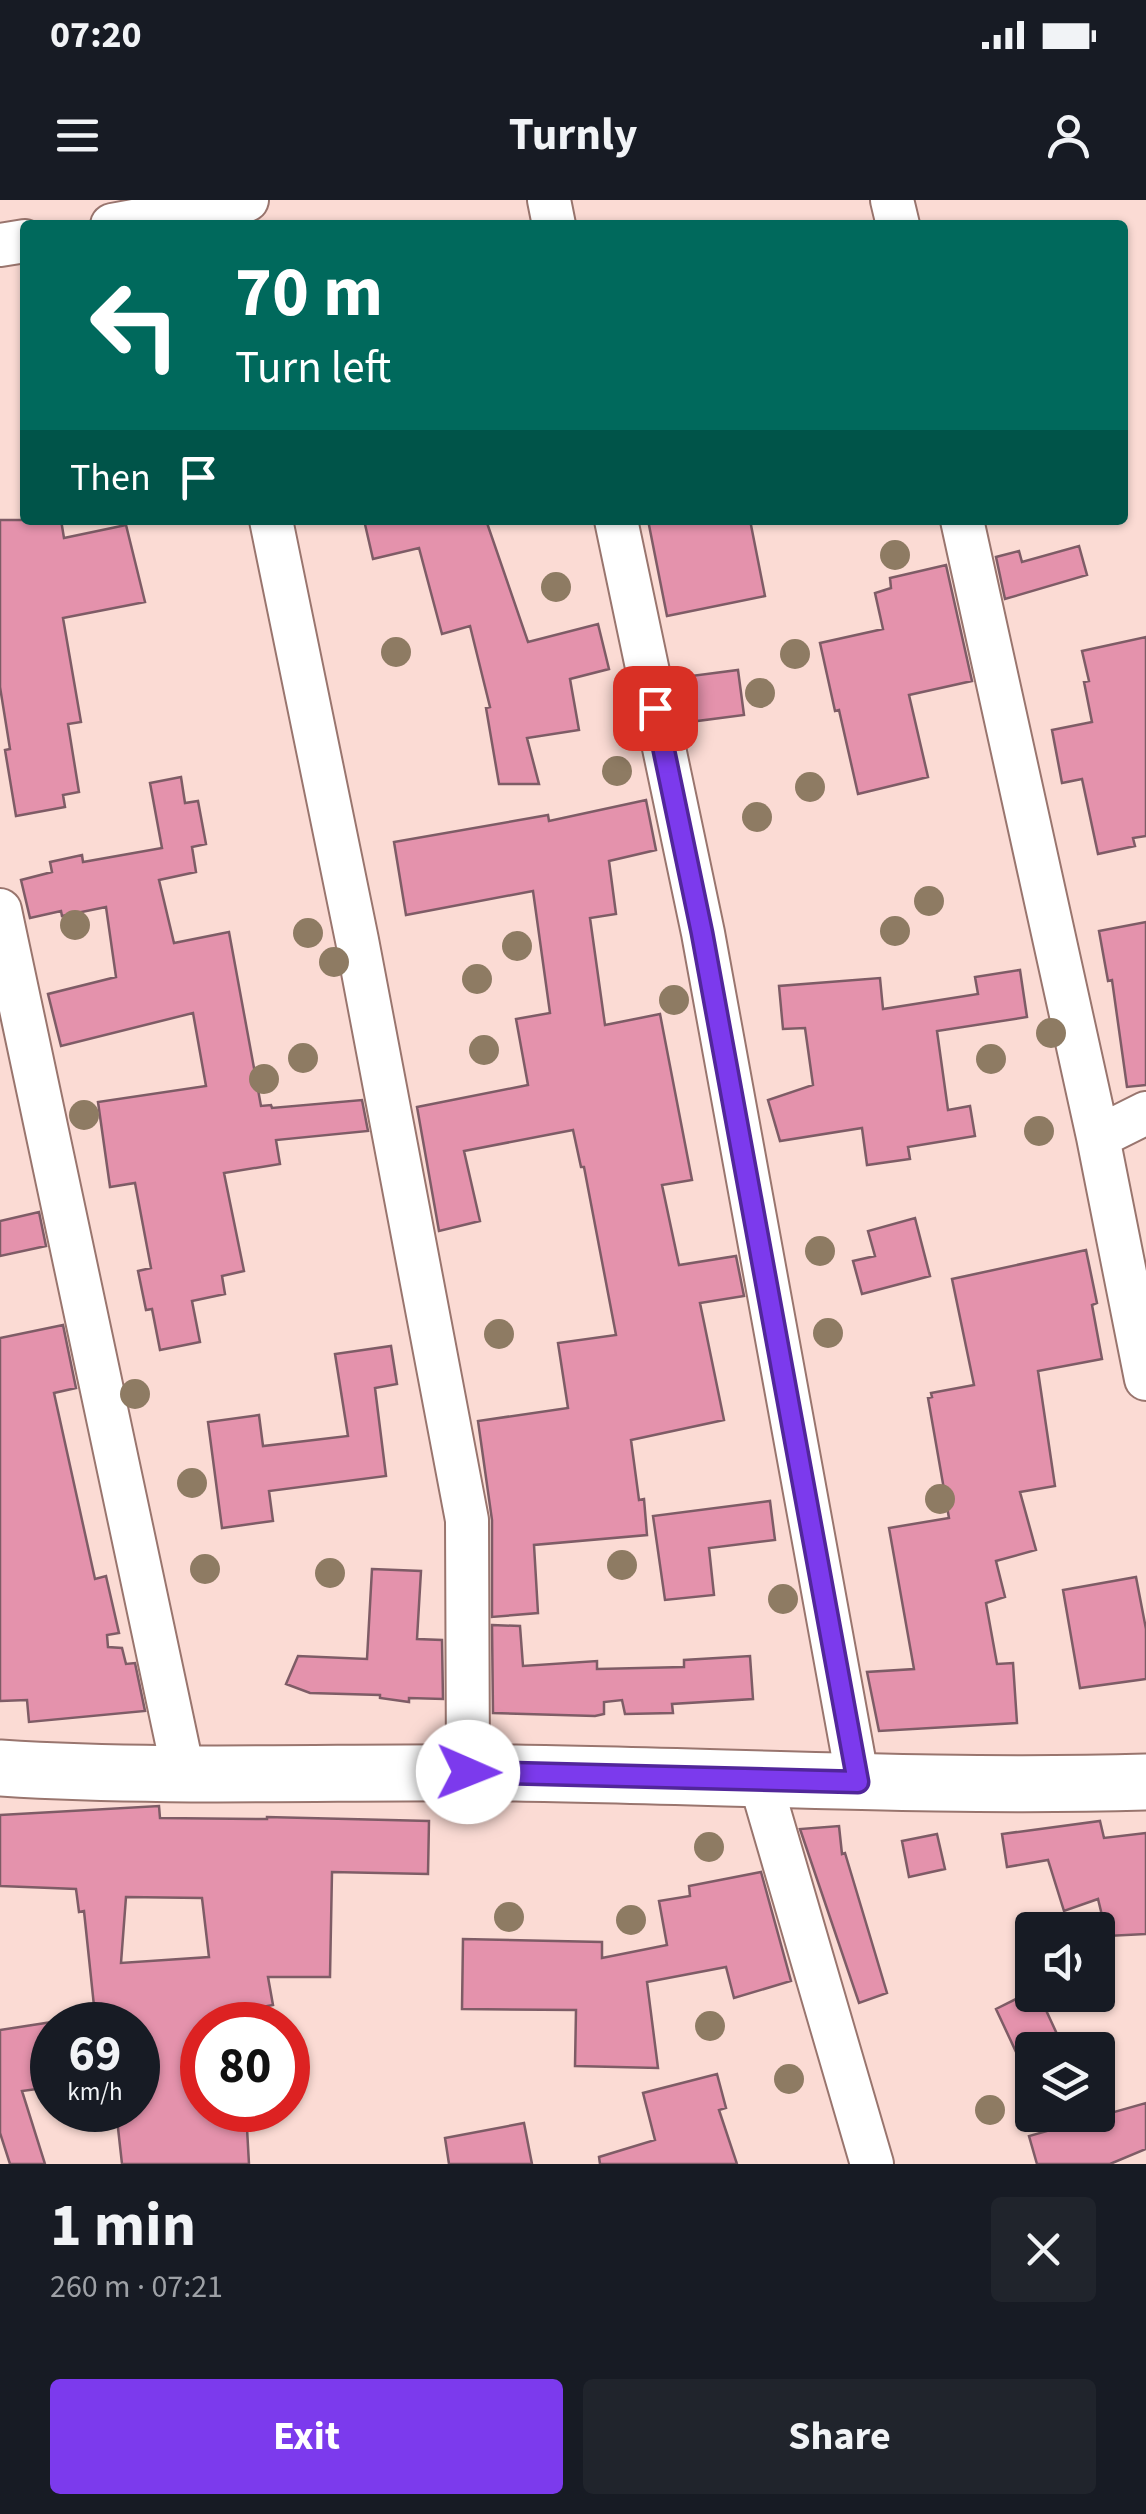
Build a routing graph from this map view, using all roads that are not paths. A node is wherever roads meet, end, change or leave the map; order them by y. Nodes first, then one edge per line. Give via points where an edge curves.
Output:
1 (221, 208) edge
2 (144, 220) edge
3 (272, 525) edge
4 (617, 525) edge
5 (963, 525) edge
6 (0, 910) edge
7 (16, 1068) edge
8 (1146, 1114) edge
9 (1098, 1137) junction
10 (1146, 1379) edge
11 (0, 1768) edge
12 (183, 1772) junction
13 (468, 1772) junction
14 (759, 1778) junction
15 (858, 1782) junction
16 (1146, 1782) edge
17 (872, 2164) edge

1 - 2 street
3 - 13 street via 466,1520
4 - 15 street via 702,933
5 - 9 street
6 - 7 street
7 - 12 street
8 - 9 street
9 - 10 street
11 - 12 highway
12 - 13 highway
13 - 14 highway
14 - 15 highway
14 - 17 street
15 - 16 highway

